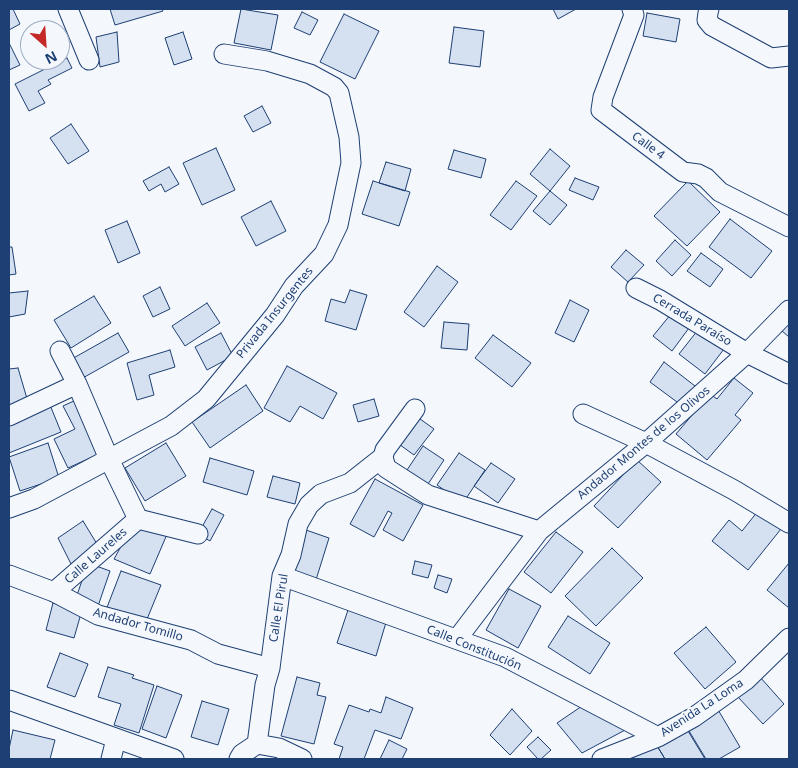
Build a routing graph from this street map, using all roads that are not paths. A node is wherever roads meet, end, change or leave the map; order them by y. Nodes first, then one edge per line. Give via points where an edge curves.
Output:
1 (68, 9) edge
2 (632, 9) edge
3 (708, 15) edge
4 (224, 54) dead end
5 (789, 56) edge
6 (89, 60) dead end
7 (789, 228) edge
8 (636, 288) dead end
9 (789, 310) edge
10 (60, 351) dead end
11 (747, 353) junction
12 (789, 374) edge
13 (77, 384) junction
14 (415, 409) dead end
15 (583, 414) dead end
16 (9, 416) edge
17 (646, 443) junction
18 (383, 457) junction
19 (109, 459) junction
20 (9, 508) edge
21 (138, 519) junction
22 (789, 523) edge
23 (539, 531) junction
24 (198, 534) dead end
25 (9, 575) edge
26 (282, 576) junction
27 (54, 592) junction
28 (789, 638) edge
29 (457, 639) junction
30 (270, 668) junction
31 (9, 703) edge
32 (658, 737) junction
33 (116, 739) junction
34 (257, 744) junction
35 (111, 759) edge
36 (174, 759) edge
37 (239, 759) edge
38 (302, 759) edge
39 (602, 759) edge

1 - 6 street
2 - 7 street, Calle 4 via 634,15 601,110 683,172 706,178 720,192
3 - 5 street via 712,26 771,58
4 - 19 street, Privada Insurgentes via 267,61 310,74 339,93 351,163 338,225 324,254 294,286 275,315 206,399 171,426
8 - 11 street, Cerrada Paraíso
9 - 11 street, Andador Montes de los Olivos
10 - 13 street
11 - 12 street, Cerrada Paraíso
11 - 17 street, Andador Montes de los Olivos
13 - 16 street
13 - 19 street
14 - 18 street
15 - 17 street
17 - 22 street
17 - 23 street, Andador Montes de los Olivos
18 - 23 street via 386,468 428,495
18 - 26 street, Calle El Pirul via 350,483 321,494 309,505 298,524
19 - 20 street, Privada Insurgentes via 34,499
19 - 21 street
21 - 24 street
21 - 27 street, Calle Laureles
23 - 29 street, Andador Montes de los Olivos
25 - 27 street, Andador Tomillo
26 - 29 street, Calle Constitución
26 - 30 street, Calle El Pirul
27 - 30 street, Andador Tomillo via 98,615 191,640 218,654
28 - 32 street, Avenida La Loma via 746,680 694,717
29 - 32 street, Calle Constitución via 505,657
30 - 34 street, Calle El Pirul
31 - 33 street
32 - 39 street, Avenida La Loma
33 - 35 street
33 - 36 street
34 - 37 street
34 - 38 street via 279,748

